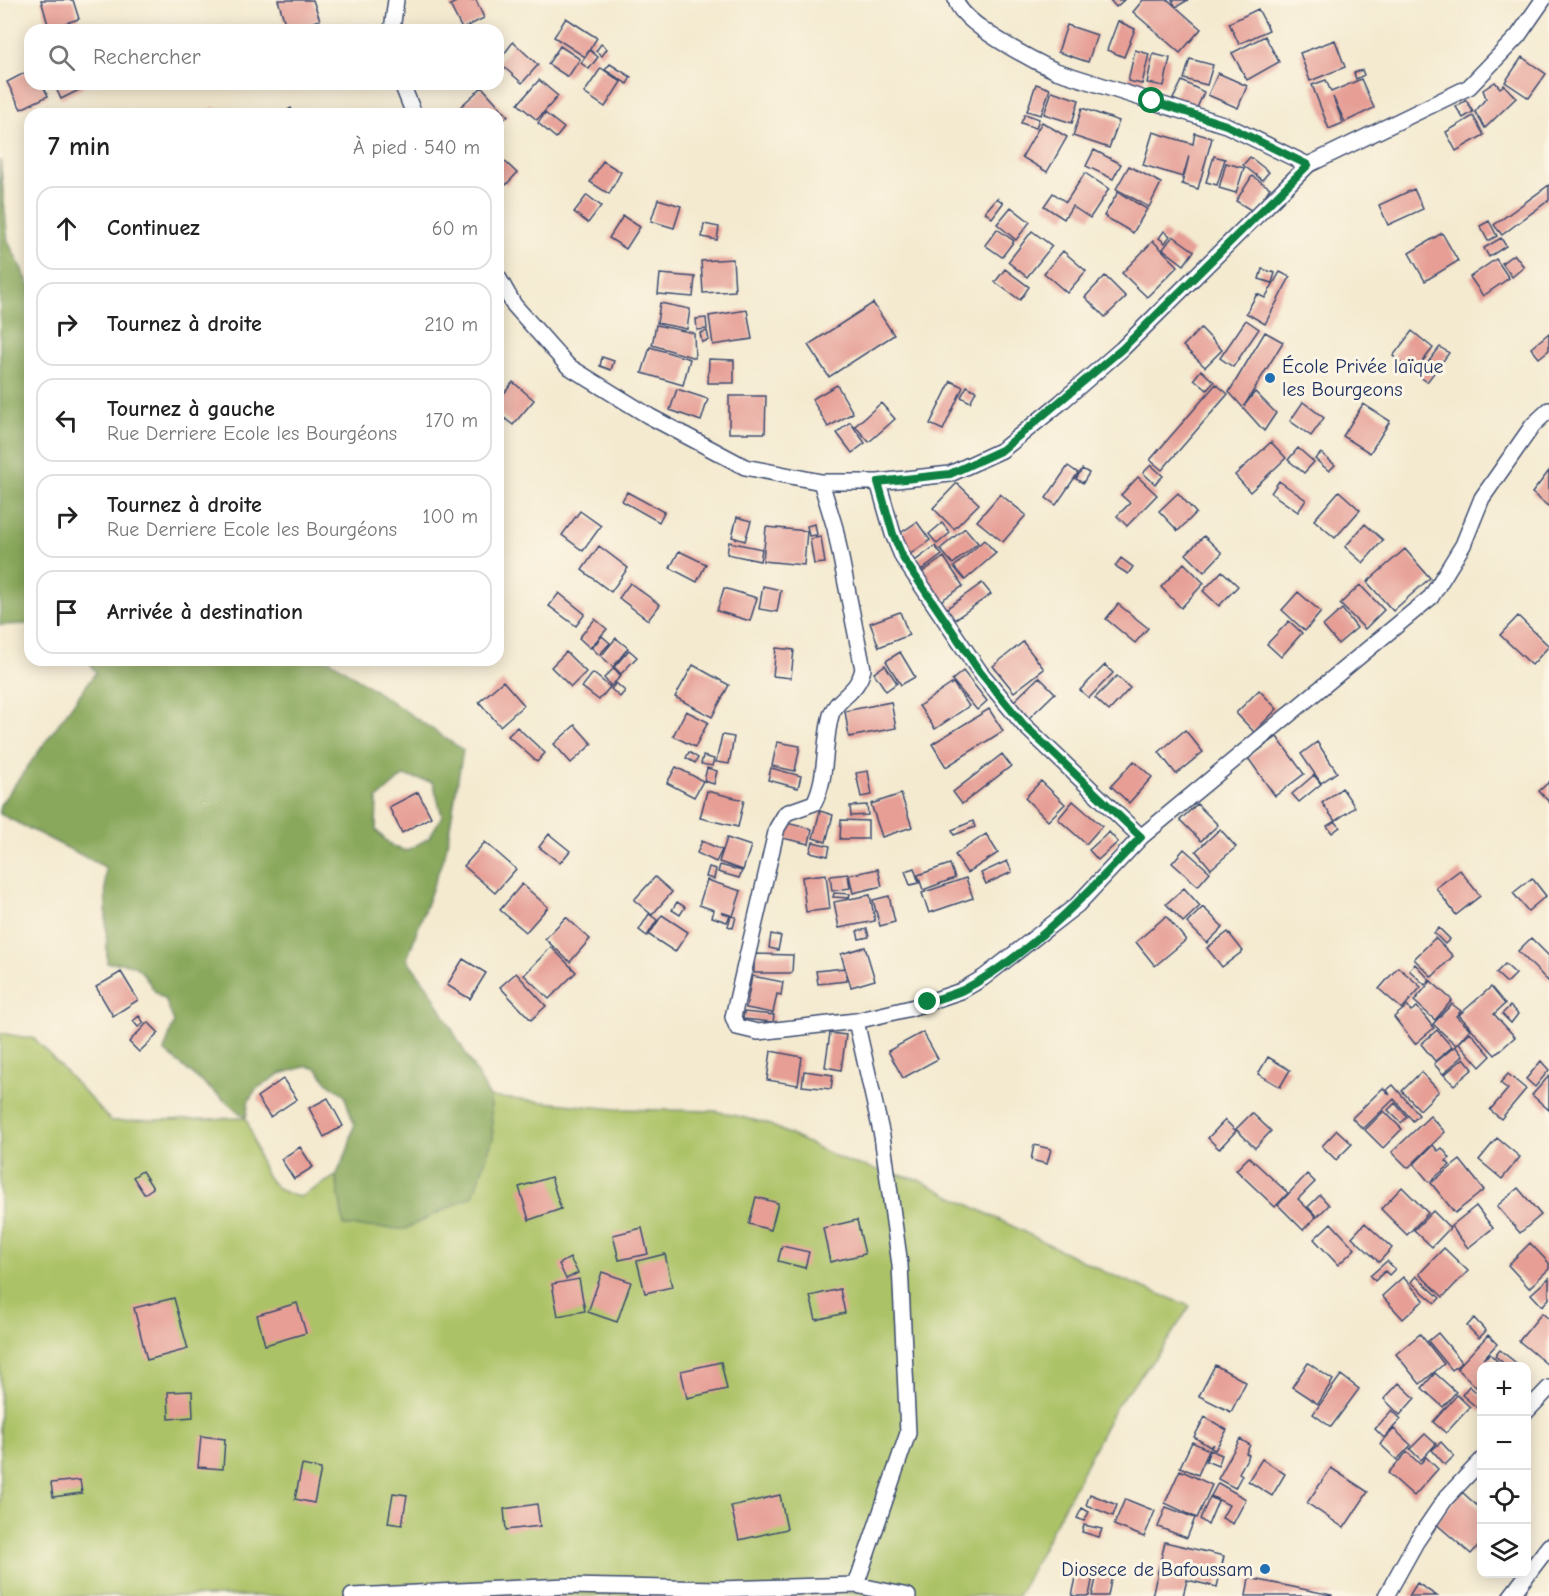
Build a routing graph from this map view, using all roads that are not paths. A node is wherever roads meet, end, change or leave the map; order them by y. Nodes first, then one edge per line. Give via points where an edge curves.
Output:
1 (396, 0) edge
2 (956, 0) edge
3 (1543, 0) edge
4 (394, 24) edge
5 (404, 90) edge
6 (412, 108) edge
7 (1308, 165) junction
8 (504, 288) edge
9 (1549, 410) edge
10 (821, 482) junction
11 (878, 482) junction
12 (1141, 837) junction
13 (856, 1021) junction
14 (1549, 1388) edge
15 (1531, 1408) edge
16 (1477, 1465) edge
17 (1549, 1546) edge
18 (856, 1585) junction
19 (352, 1596) edge
20 (908, 1596) edge
21 (1386, 1596) edge
22 (1511, 1596) edge

1 - 4 street
2 - 7 street via 962,14 1035,62 1226,125
3 - 7 street via 1518,36 1469,87
5 - 6 street
7 - 11 street via 1122,349 1002,450 950,474
8 - 10 street via 548,347 586,378 746,467
9 - 12 street via 1533,425 1482,498 1463,545 1431,597
10 - 11 street
10 - 13 street via 835,528 863,669 858,684 831,713 814,803 786,813 777,828 733,1017 737,1027 758,1032
11 - 12 street via 903,558 980,672 1024,725
12 - 13 street via 1077,904 983,978 962,991
13 - 18 street via 882,1136 900,1265 908,1433
14 - 15 street
16 - 21 street via 1446,1498
17 - 22 street
18 - 19 street via 719,1589 567,1586
18 - 20 street

